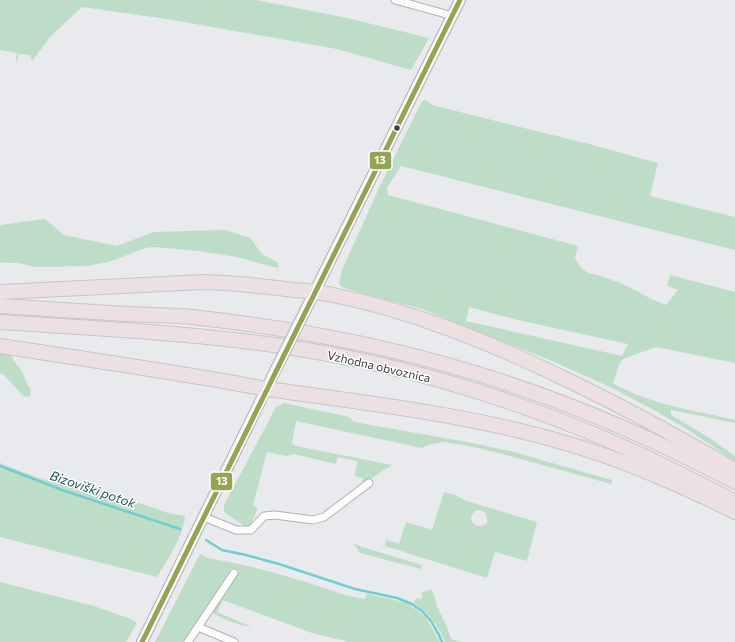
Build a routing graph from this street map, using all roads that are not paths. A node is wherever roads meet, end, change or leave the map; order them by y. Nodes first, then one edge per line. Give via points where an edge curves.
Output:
1 (395, 0) edge
2 (460, 0) edge
3 (452, 16) junction
4 (0, 292) edge
5 (314, 292) junction
6 (0, 306) edge
7 (0, 322) edge
8 (0, 346) edge
9 (267, 389) junction
10 (735, 470) edge
11 (735, 482) edge
12 (369, 483) dead end
13 (735, 502) edge
14 (735, 512) edge
15 (204, 517) junction
16 (234, 573) dead end
17 (198, 627) junction
18 (142, 642) edge
19 (188, 642) edge
20 (234, 642) edge

1 - 3 street
2 - 3 main road
3 - 5 main road
4 - 5 highway via 204,282
5 - 9 main road, bridge
5 - 10 highway via 399,311 484,342 619,405
6 - 11 highway, Vzhodna obvoznica via 190,317 277,328 381,348 475,373 567,405 656,442
7 - 13 highway, Vzhodna obvoznica via 189,334 307,350 386,366 479,392 570,424 658,462
8 - 9 highway
9 - 14 highway via 470,420 563,442 653,473
9 - 15 main road
12 - 15 street via 324,517 313,520 264,516 251,530 236,530
15 - 18 main road
16 - 17 street
17 - 19 street
17 - 20 street

